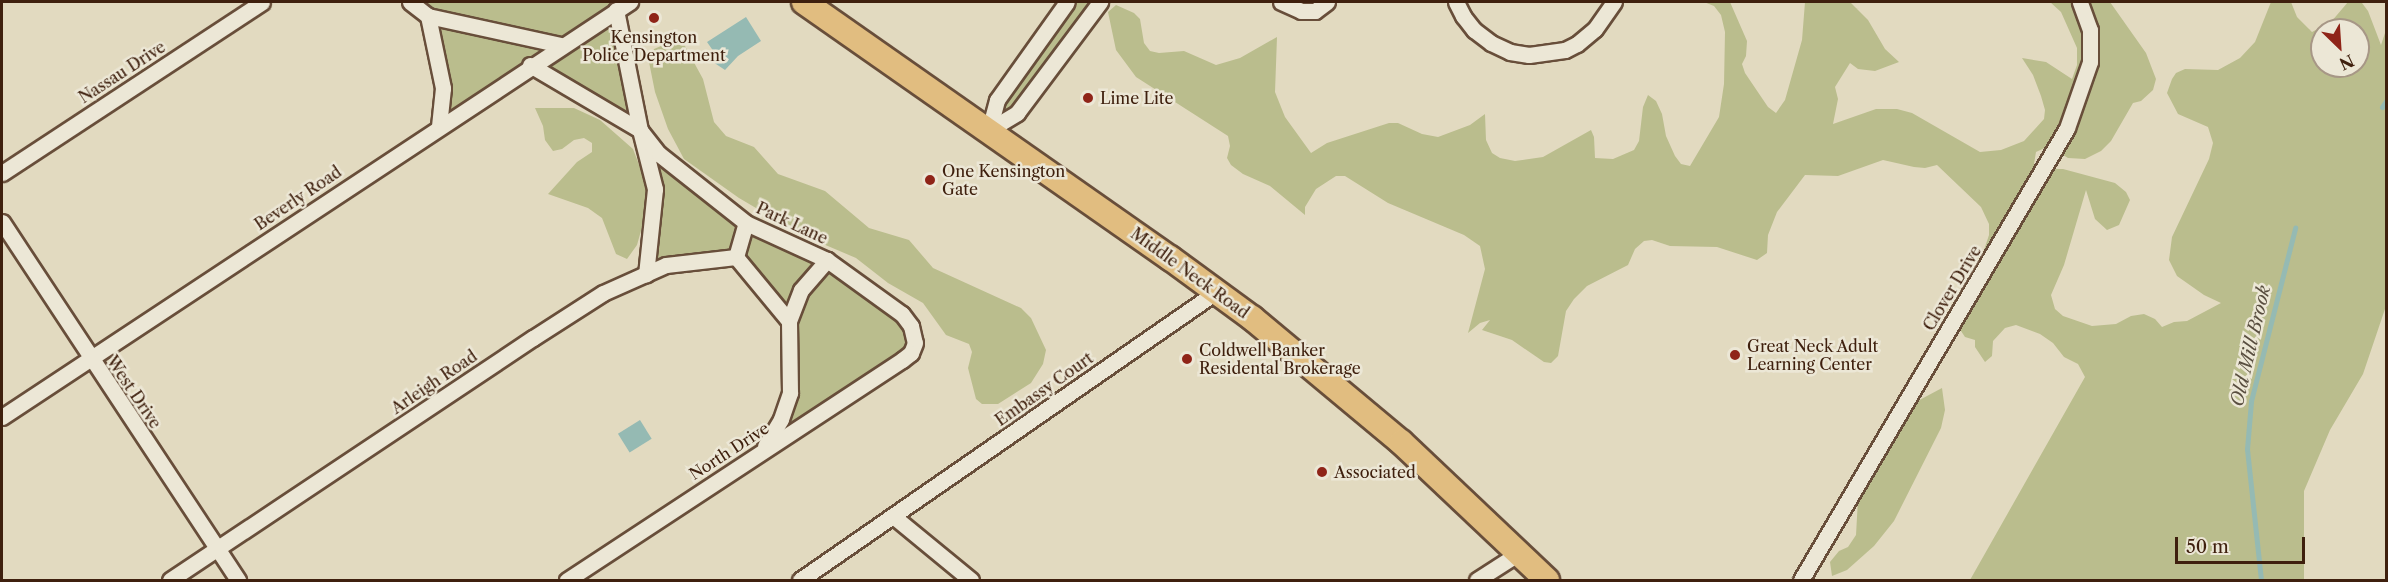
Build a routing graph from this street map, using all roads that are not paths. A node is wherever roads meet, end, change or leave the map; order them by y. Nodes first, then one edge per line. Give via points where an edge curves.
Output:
1 (262, 2) edge
2 (410, 2) edge
3 (630, 2) edge
4 (804, 2) edge
5 (1067, 2) edge
6 (1100, 2) edge
7 (1281, 2) edge
8 (1327, 2) edge
9 (1456, 2) edge
10 (1614, 2) edge
11 (2080, 2) edge
12 (616, 10) junction
13 (428, 16) junction
14 (561, 45) junction
15 (530, 65) junction
16 (1009, 81) junction
17 (1030, 96) junction
18 (439, 127) junction
19 (640, 130) junction
20 (989, 130) junction
21 (2, 173) edge
22 (2, 222) edge
23 (746, 223) junction
24 (736, 257) junction
25 (827, 260) junction
26 (646, 274) junction
27 (1216, 292) junction
28 (789, 321) junction
29 (910, 353) joint
30 (91, 358) junction
31 (2, 417) edge
32 (762, 451) junction
33 (893, 516) junction
34 (218, 549) junction
35 (1519, 553) junction
36 (170, 580) edge
37 (238, 580) edge
38 (567, 580) edge
39 (800, 580) edge
40 (971, 580) edge
41 (1477, 580) edge
42 (1547, 580) edge
43 (1801, 580) edge

1 - 21 street, Nassau Drive
2 - 13 street
3 - 12 street, Beverly Road
4 - 20 main road, Middle Neck Road
5 - 16 street
6 - 17 street
7 - 8 street via 1301,11 1315,11
9 - 10 street via 1469,23 1491,43 1529,55 1554,53 1577,44 1595,29
11 - 43 street, Clover Drive via 2090,30 2090,62 2067,128
12 - 14 street, Beverly Road
12 - 19 street, Park Lane
13 - 14 street
13 - 18 street via 443,88
14 - 15 street, Beverly Road
15 - 18 street, Beverly Road
15 - 19 street, Park Lane
16 - 17 street
16 - 20 street via 997,100
17 - 20 street via 1017,113
18 - 30 street, Beverly Road
19 - 23 street, Park Lane via 659,154
19 - 26 street, Park Lane via 655,189
20 - 27 main road, Middle Neck Road
22 - 30 street, West Drive
23 - 24 street
23 - 25 street, Park Lane
24 - 26 street, Arleigh Road via 666,265
24 - 28 street
25 - 28 street via 801,290
25 - 29 street, Park Lane via 907,320 915,343
26 - 34 street, Arleigh Road via 603,293
27 - 33 street, Embassy Court
27 - 35 main road, Middle Neck Road via 1401,441
28 - 32 street via 790,393 781,419
29 - 32 street, North Drive
30 - 31 street, Beverly Road
30 - 34 street, West Drive
32 - 38 street, North Drive
33 - 39 street, Embassy Court
33 - 40 street
34 - 36 street, Arleigh Road
34 - 37 street, West Drive
35 - 41 street
35 - 42 main road, Middle Neck Road

